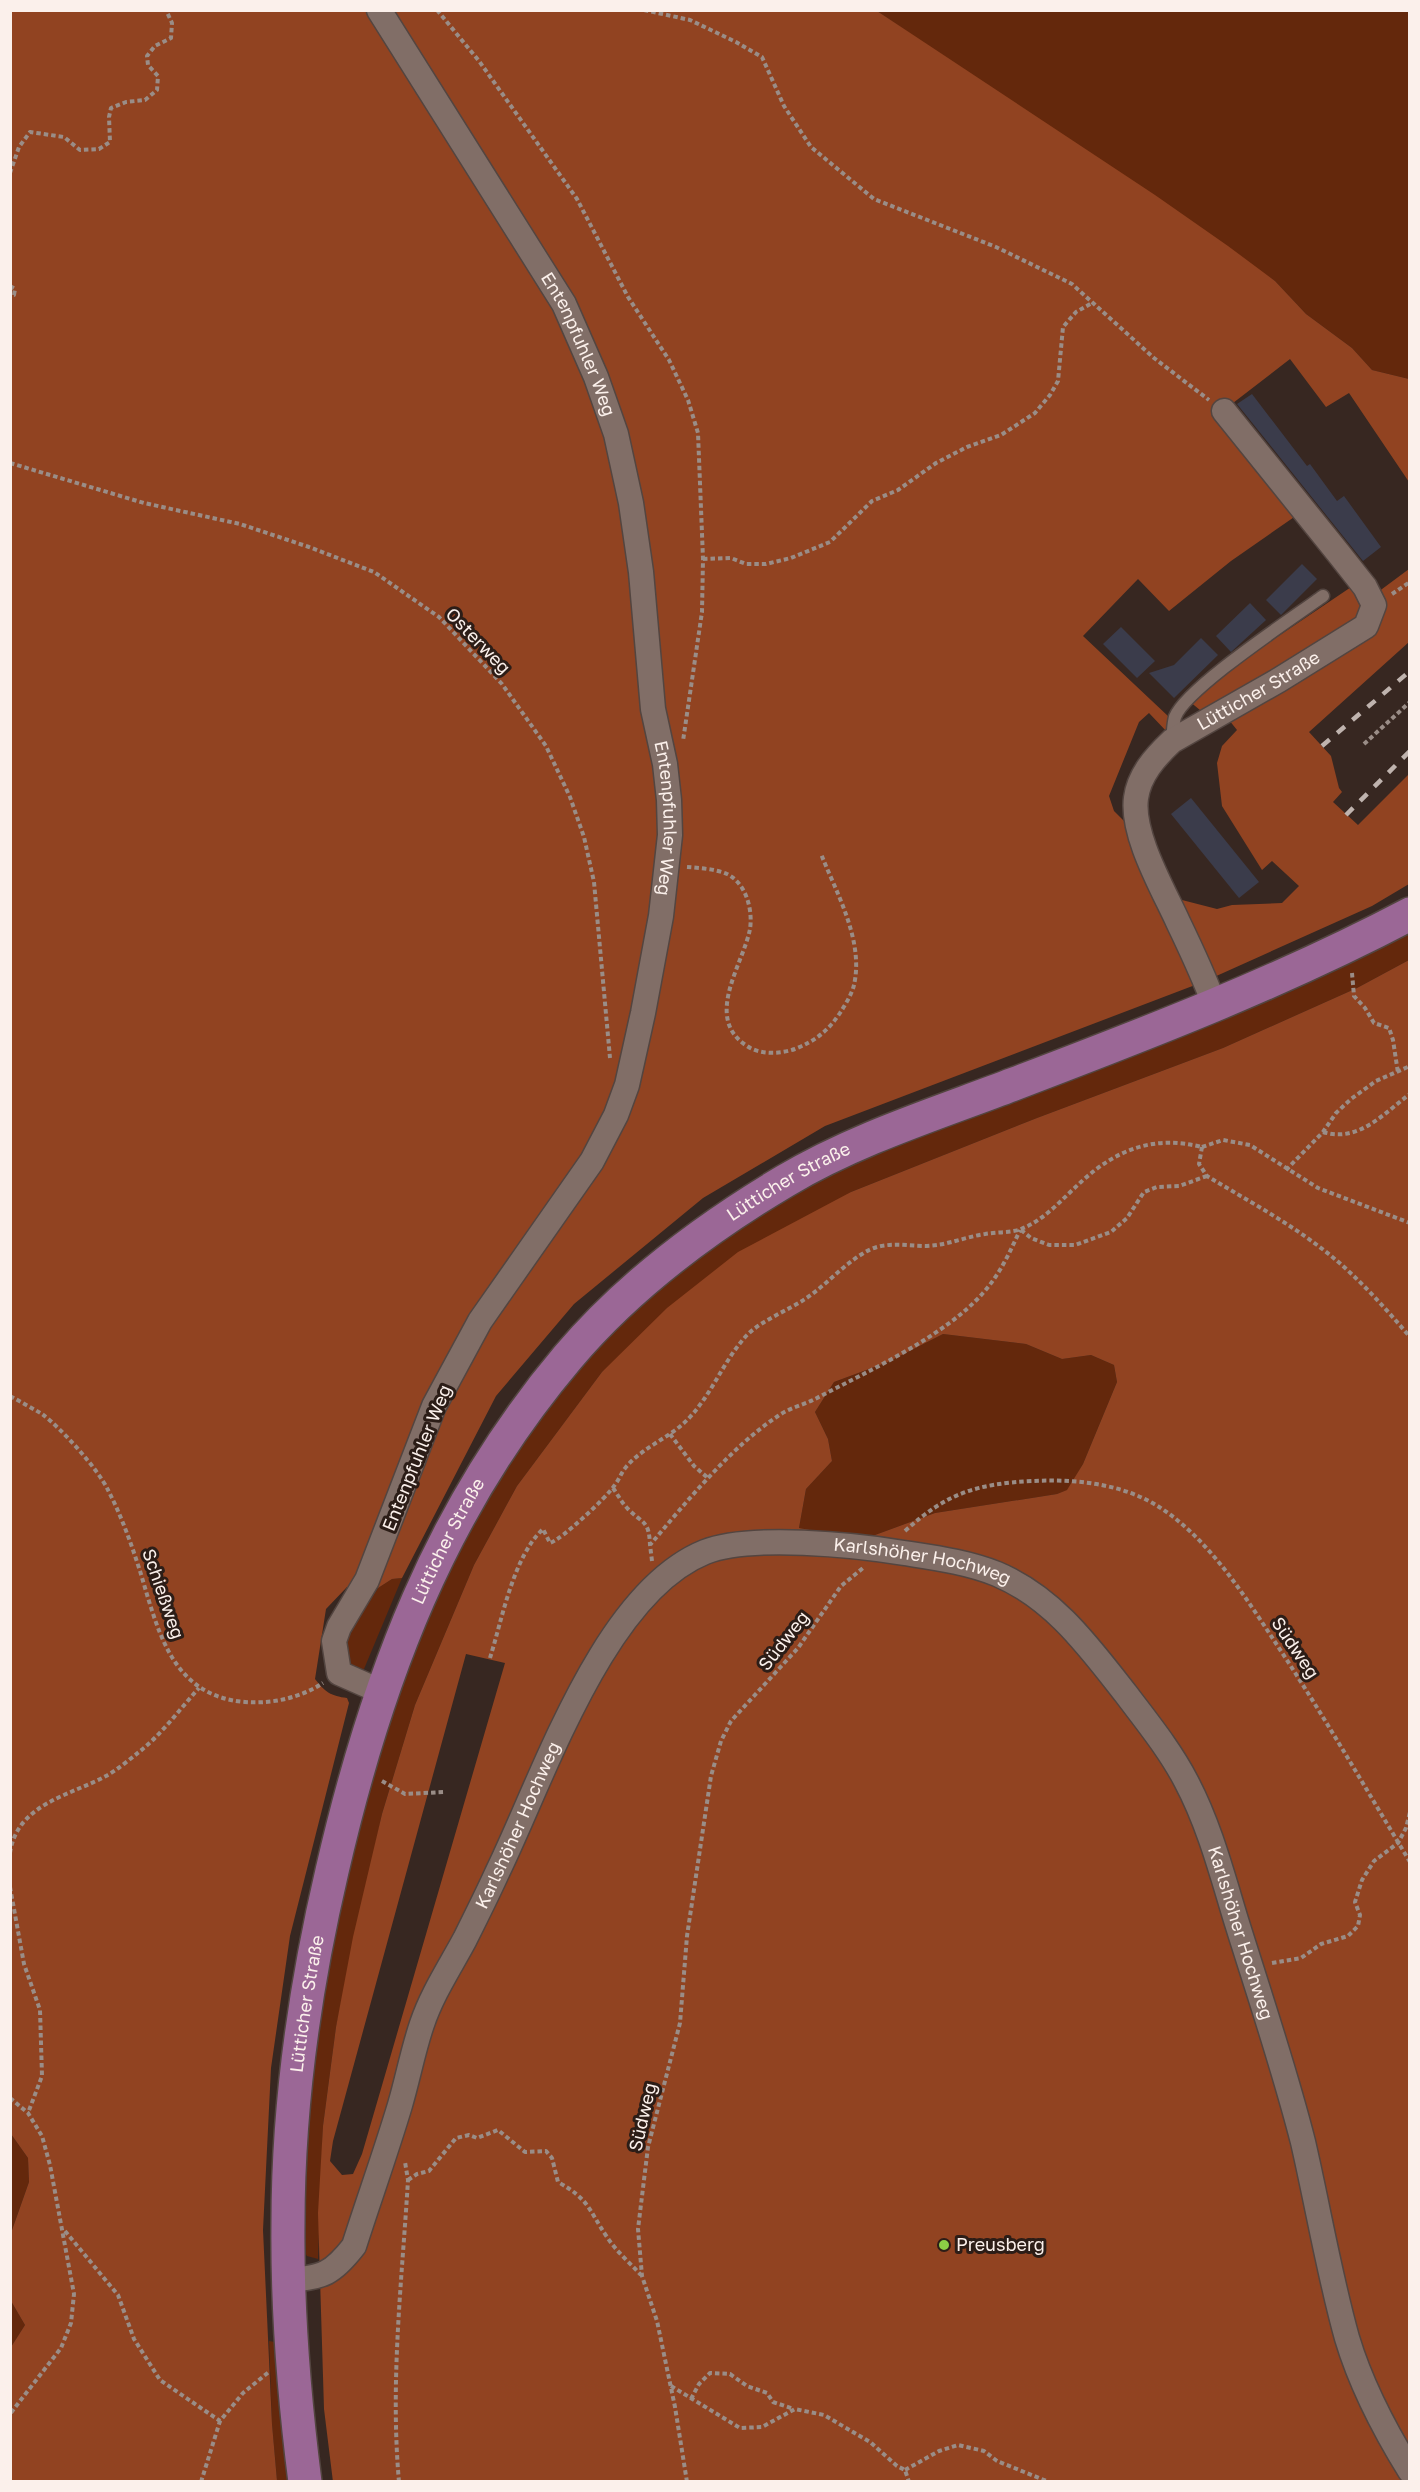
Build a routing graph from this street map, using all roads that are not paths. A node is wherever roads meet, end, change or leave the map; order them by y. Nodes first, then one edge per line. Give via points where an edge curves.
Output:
1 (380, 10) edge
2 (1224, 411) road end
3 (1323, 596) dead end
4 (1172, 741) junction
5 (1410, 914) edge
6 (1215, 1006) junction
7 (381, 1692) junction
8 (288, 2280) junction
9 (1410, 2471) edge
10 (305, 2481) edge

1 - 7 street, Entenpfuhler Weg via 564,304 596,377 616,434 631,503 653,709 669,800 668,868 636,1049 616,1116 586,1170 480,1321 434,1406 367,1580 334,1641 339,1673
2 - 4 street, Lütticher Straße via 1340,554 1374,605 1366,626
3 - 4 lane via 1186,701 1176,716
4 - 6 street, Lütticher Straße via 1141,778 1136,799 1137,824
5 - 6 main road, Lütticher Straße
6 - 7 main road, Lütticher Straße via 875,1137 790,1178 714,1227 632,1291 571,1353 526,1410 473,1489 424,1582
7 - 8 main road, Lütticher Straße via 350,1792 318,1931 303,2022 293,2112
8 - 9 street, Karlshöher Hochweg via 312,2279 326,2273 341,2263 354,2246 423,2022 438,1988 513,1842 595,1664 621,1624 650,1591 673,1570 706,1552 740,1544 884,1550 964,1563 1025,1588 1057,1612 1085,1640 1154,1731 1186,1781 1214,1850 1292,2100 1347,2338 1367,2392
8 - 10 main road, Lütticher Straße via 295,2402

